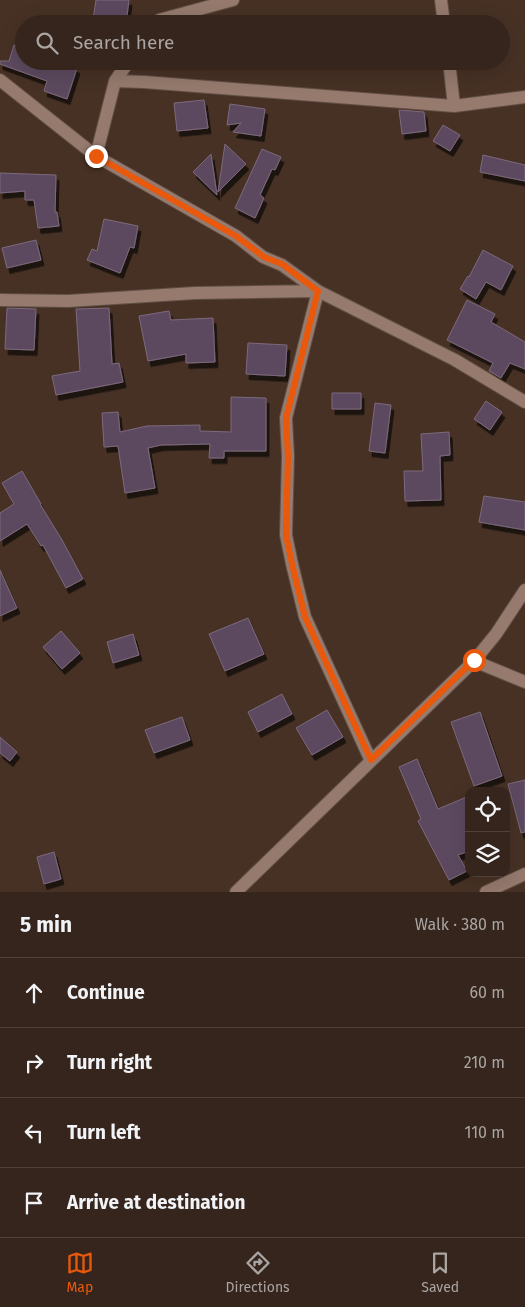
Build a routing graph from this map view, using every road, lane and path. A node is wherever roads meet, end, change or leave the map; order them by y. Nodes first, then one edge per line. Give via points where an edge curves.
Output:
1 (232, 0) edge
2 (441, 0) edge
3 (177, 15) edge
4 (443, 15) edge
5 (123, 70) edge
6 (450, 70) edge
7 (0, 80) edge
8 (115, 81) junction
9 (525, 97) edge
10 (454, 106) junction
11 (96, 156) junction
12 (318, 291) junction
13 (0, 300) edge
14 (525, 402) edge
15 (525, 590) edge
16 (474, 660) junction
17 (525, 682) edge
18 (371, 760) junction
19 (525, 874) edge
20 (236, 892) edge
21 (486, 892) edge

1 - 3 street
2 - 4 street
5 - 8 street
6 - 10 street
7 - 11 street
8 - 10 street
8 - 11 street
9 - 10 street
11 - 12 street via 236,236
12 - 13 street via 68,301
12 - 14 street via 456,360
12 - 18 street via 286,418 286,535 305,617
15 - 16 street
16 - 17 street
16 - 18 street
18 - 20 street
19 - 21 street

